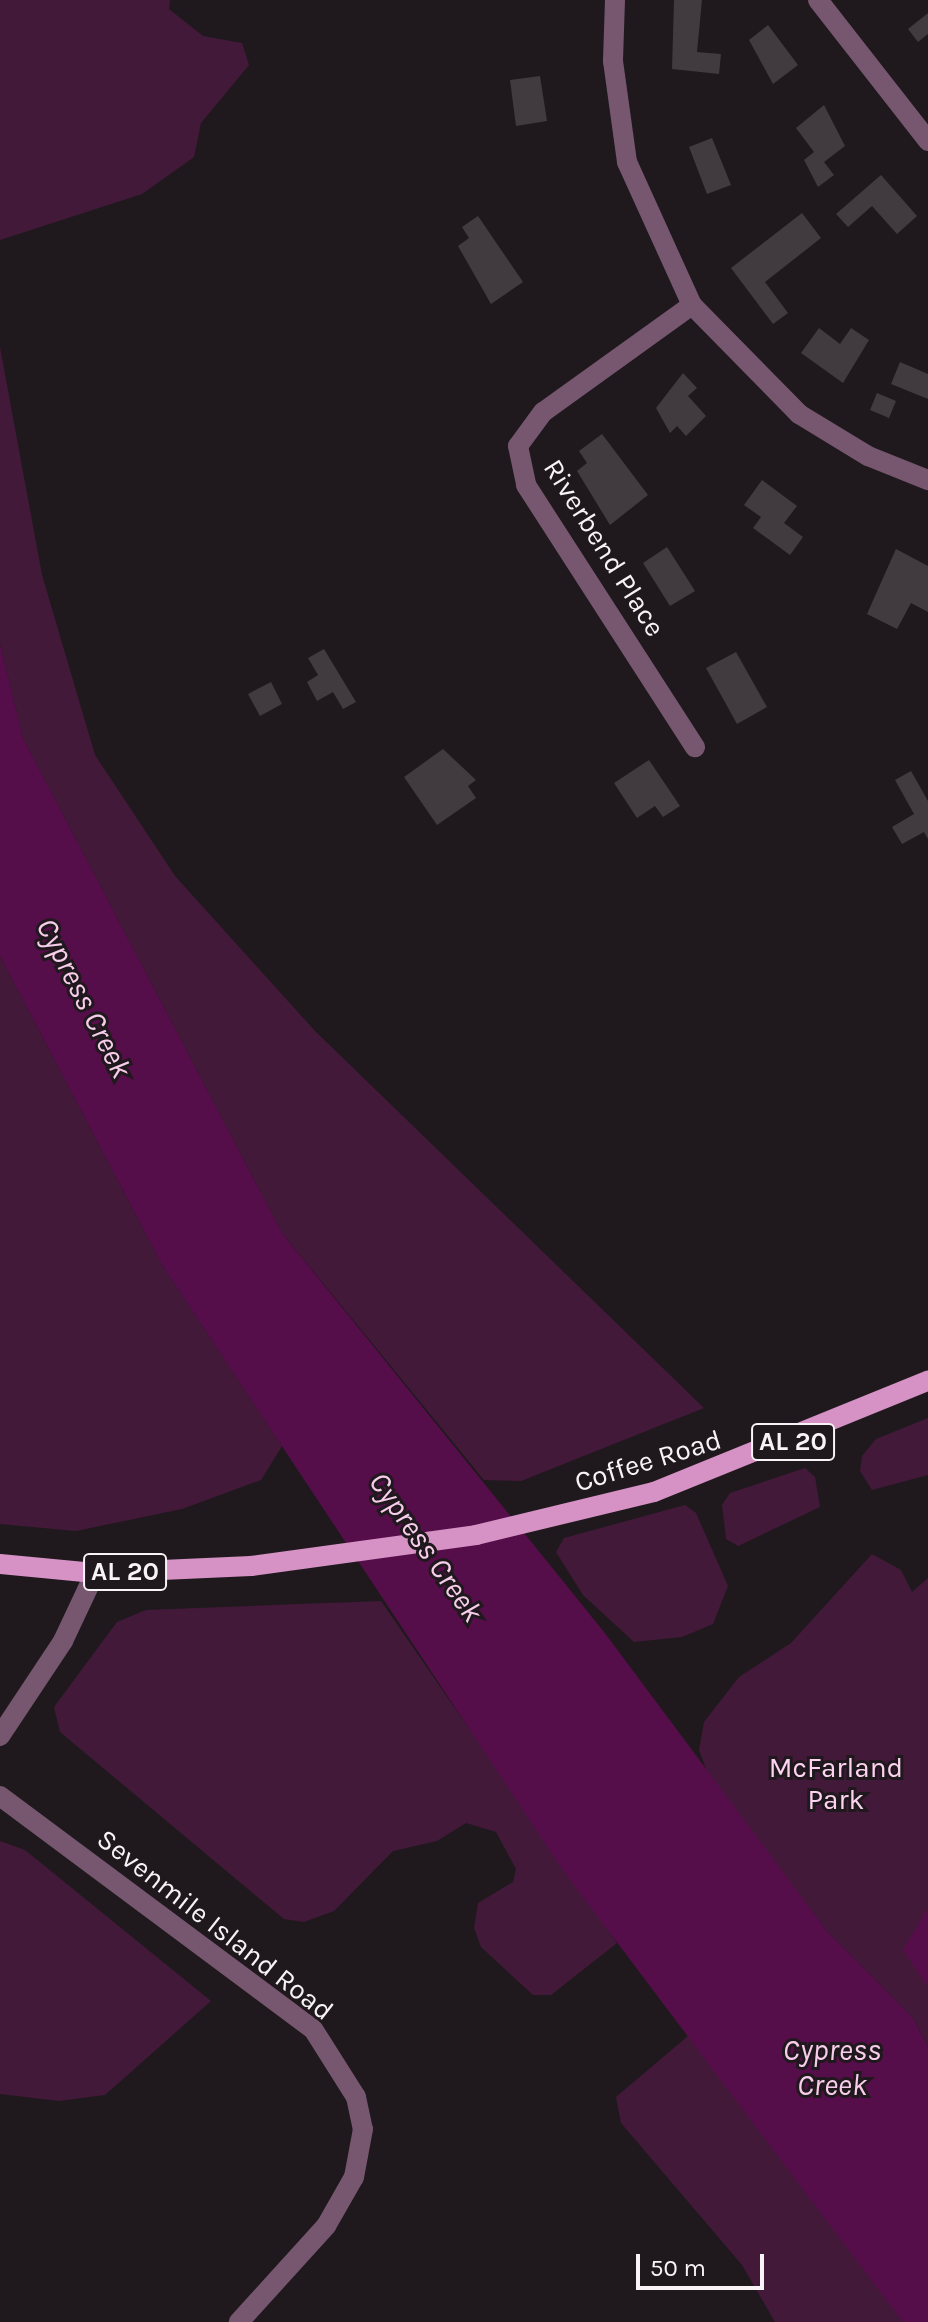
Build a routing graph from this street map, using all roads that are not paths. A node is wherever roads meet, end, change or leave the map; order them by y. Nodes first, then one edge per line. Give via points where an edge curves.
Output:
1 (615, 0) edge
2 (818, 0) edge
3 (928, 141) edge
4 (692, 305) junction
5 (928, 480) edge
6 (695, 747) dead end
7 (928, 1381) edge
8 (0, 1564) edge
9 (95, 1573) junction
10 (0, 1736) edge
11 (0, 1796) edge
12 (239, 2322) edge

1 - 4 street via 613,61 627,162
2 - 3 street
4 - 5 street via 799,414 868,456
4 - 6 street, Riverbend Place via 543,412 518,446 526,485
7 - 9 main road, Coffee Road / AL 20 via 654,1492 373,1552 251,1566
8 - 9 main road, AL 20
9 - 10 street via 63,1641
11 - 12 street, Sevenmile Island Road via 313,2029 340,2064 363,2129 354,2177 326,2226

